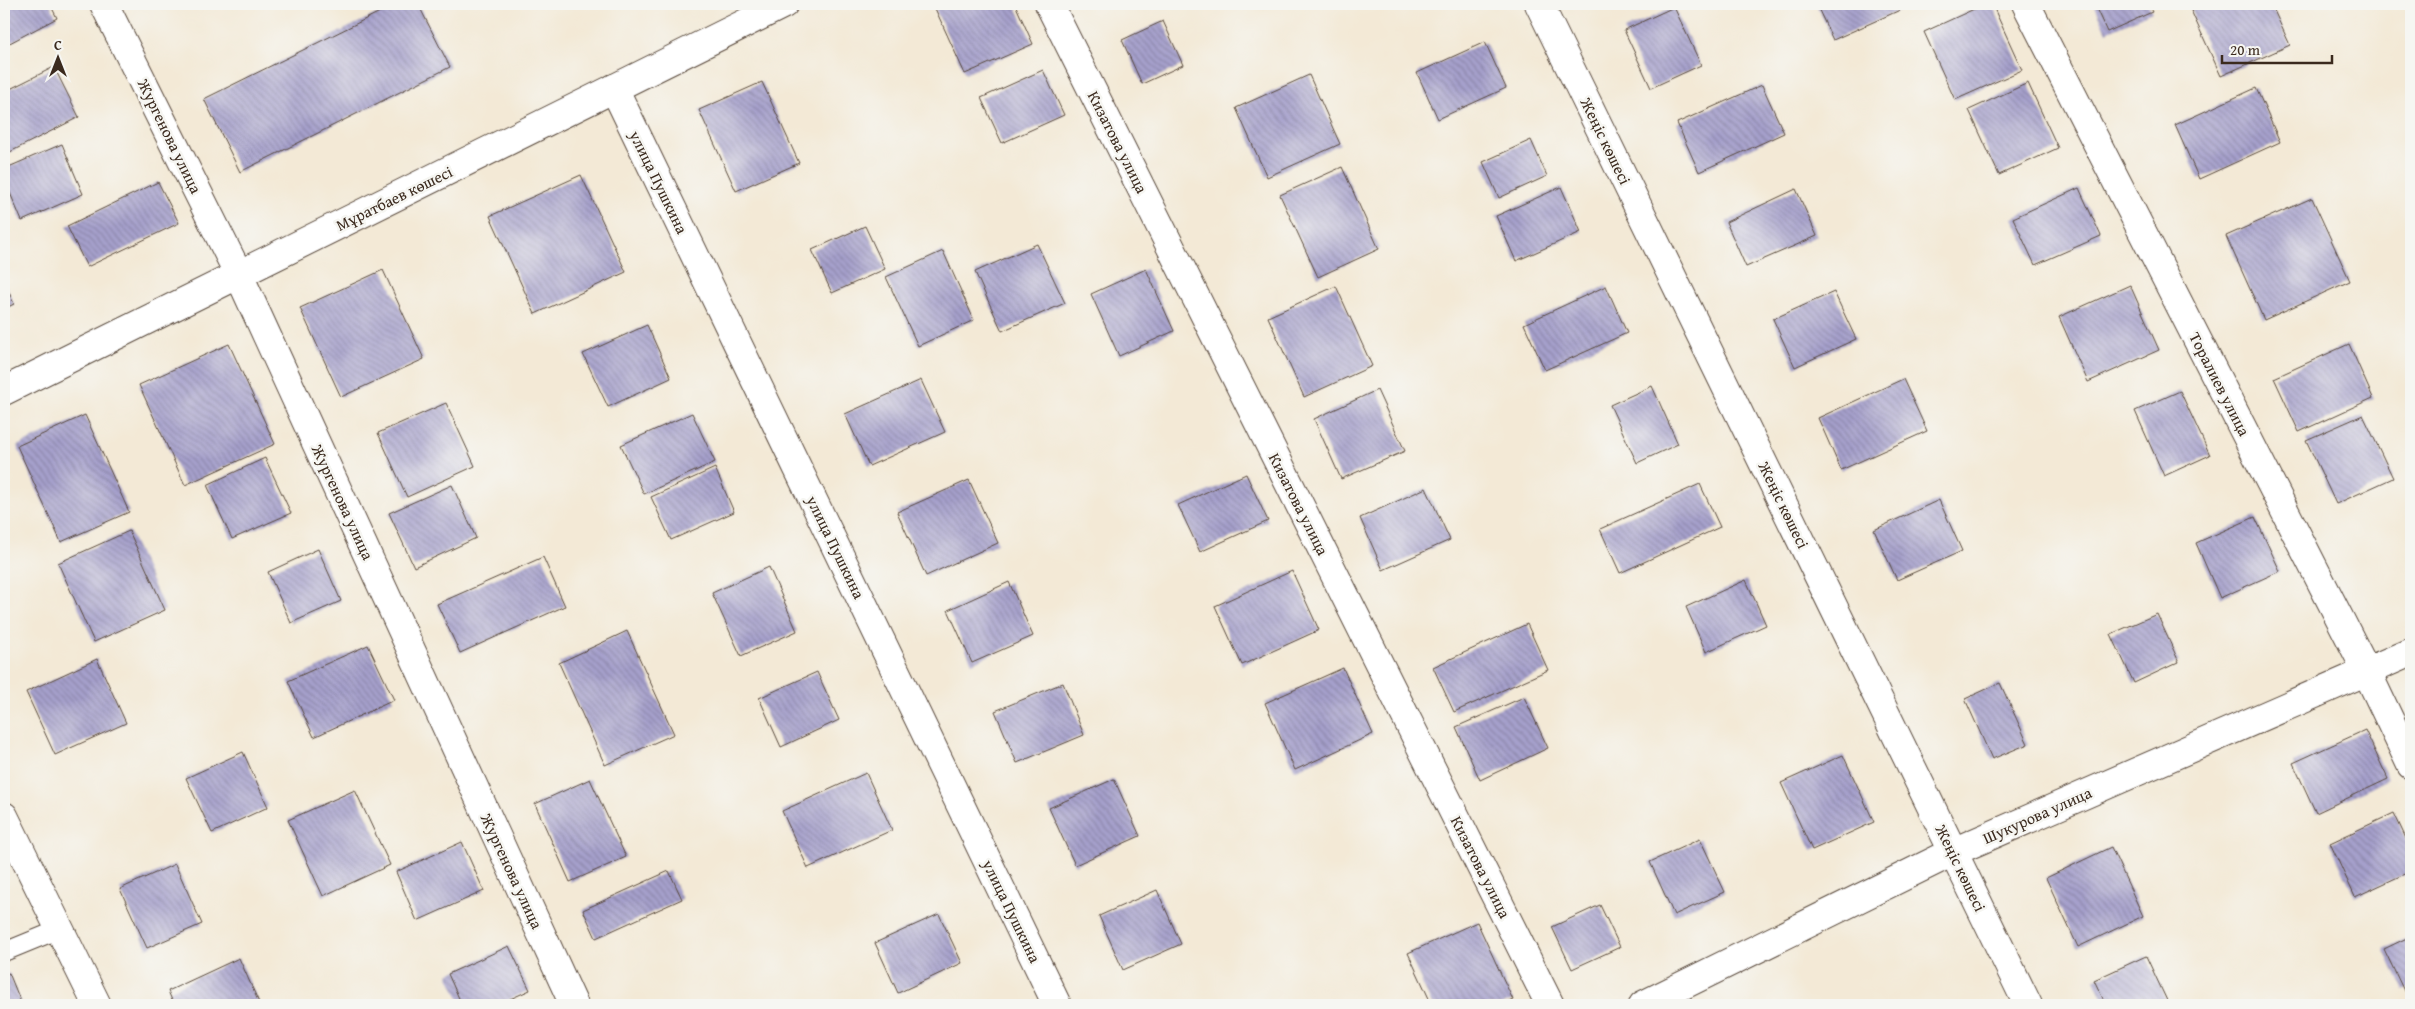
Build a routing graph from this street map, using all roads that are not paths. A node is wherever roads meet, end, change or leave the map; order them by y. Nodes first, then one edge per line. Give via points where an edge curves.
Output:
1 (104, 4) edge
2 (784, 4) edge
3 (1049, 4) edge
4 (1539, 4) edge
5 (2026, 4) edge
6 (614, 88) junction
7 (239, 275) junction
8 (4, 392) edge
9 (2411, 652) edge
10 (2367, 672) junction
11 (2411, 765) edge
12 (4, 816) edge
13 (1953, 852) junction
14 (60, 929) junction
15 (4, 952) edge
16 (97, 1005) edge
17 (574, 1005) edge
18 (1057, 1005) edge
19 (1550, 1005) edge
20 (1643, 1005) edge
21 (2028, 1005) edge

1 - 7 street, Жургенова улица
2 - 6 street, Мұратбаев көшесі
3 - 19 street, Кизатова улица
4 - 13 street, Жеңіс көшесі
5 - 10 street, Торалиев улица
6 - 7 street, Мұратбаев көшесі
6 - 18 street, улица Пушкина
7 - 8 street, Мұратбаев көшесі
7 - 17 street, Жургенова улица
9 - 10 street, Шукурова улица
10 - 11 street, Торалиев улица
10 - 13 street, Шукурова улица
12 - 14 street
13 - 20 street, Шукурова улица
13 - 21 street, Жеңіс көшесі
14 - 15 lane
14 - 16 street

